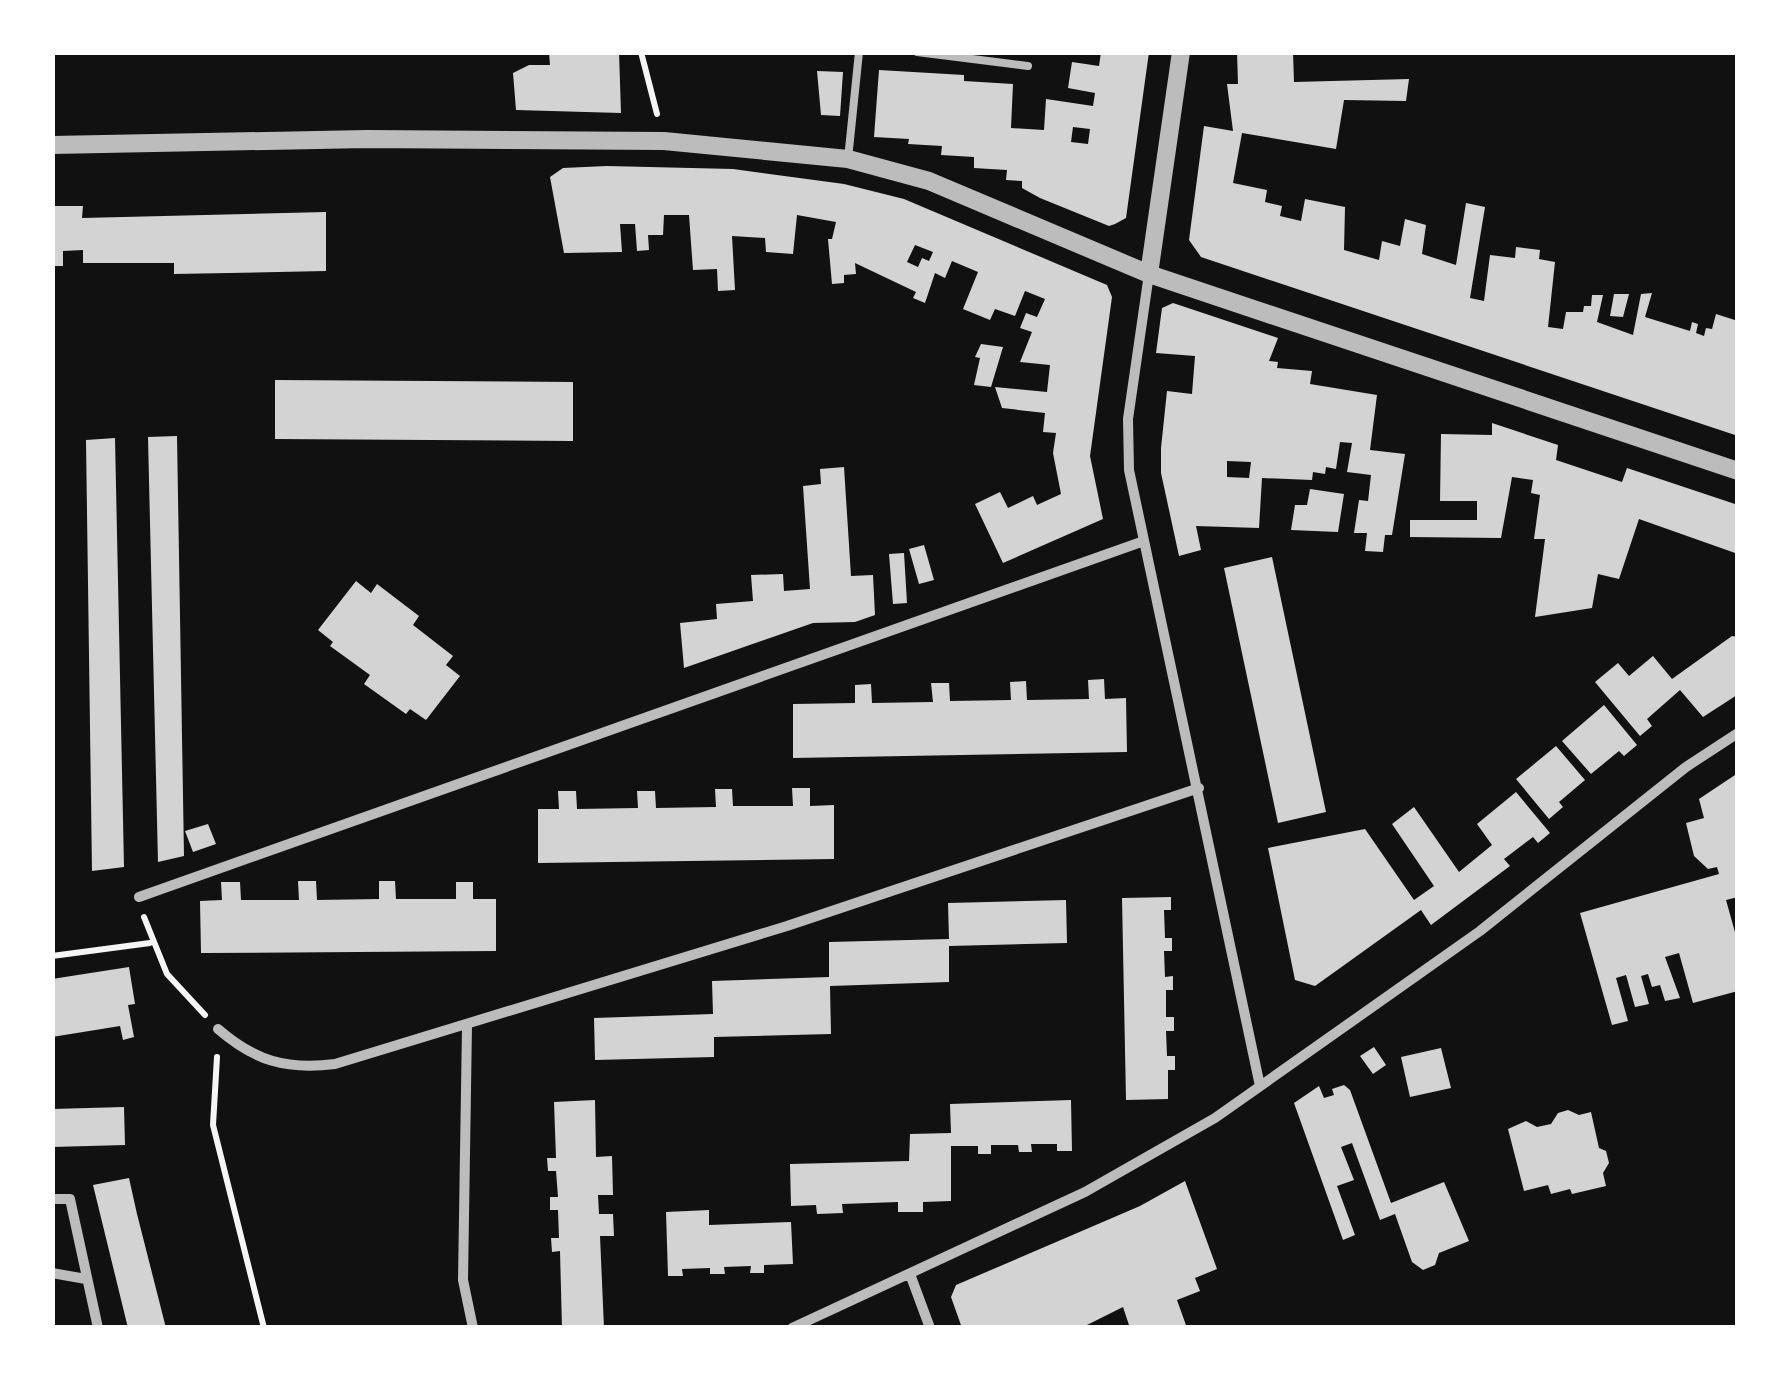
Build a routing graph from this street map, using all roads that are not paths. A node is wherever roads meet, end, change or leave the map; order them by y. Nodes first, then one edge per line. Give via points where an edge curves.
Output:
1 (860, 52) edge
2 (917, 52) edge
3 (1181, 52) edge
4 (1028, 66) dead end
5 (52, 145) edge
6 (848, 158) junction
7 (1149, 274) junction
8 (1738, 471) edge
9 (1144, 541) junction
10 (1738, 733) edge
11 (1199, 788) junction
12 (139, 896) road end
13 (467, 1026) junction
14 (218, 1029) road end
15 (1260, 1086) junction
16 (52, 1199) edge
17 (52, 1273) edge
18 (910, 1274) junction
19 (86, 1280) junction
20 (98, 1328) edge
21 (473, 1328) edge
22 (792, 1328) edge
23 (930, 1328) edge

1 - 6 lane
2 - 4 lane
3 - 7 street
5 - 6 street via 664,141
6 - 7 street via 929,181
7 - 8 street
7 - 9 street via 1127,444
9 - 11 street
9 - 12 street
10 - 15 street via 1480,931
11 - 13 street
11 - 15 street
13 - 14 street via 335,1064 294,1067 254,1056
13 - 21 street via 464,1280
15 - 18 street via 1136,1166
16 - 19 street via 70,1200
17 - 19 street
18 - 22 street
18 - 23 street
19 - 20 street

